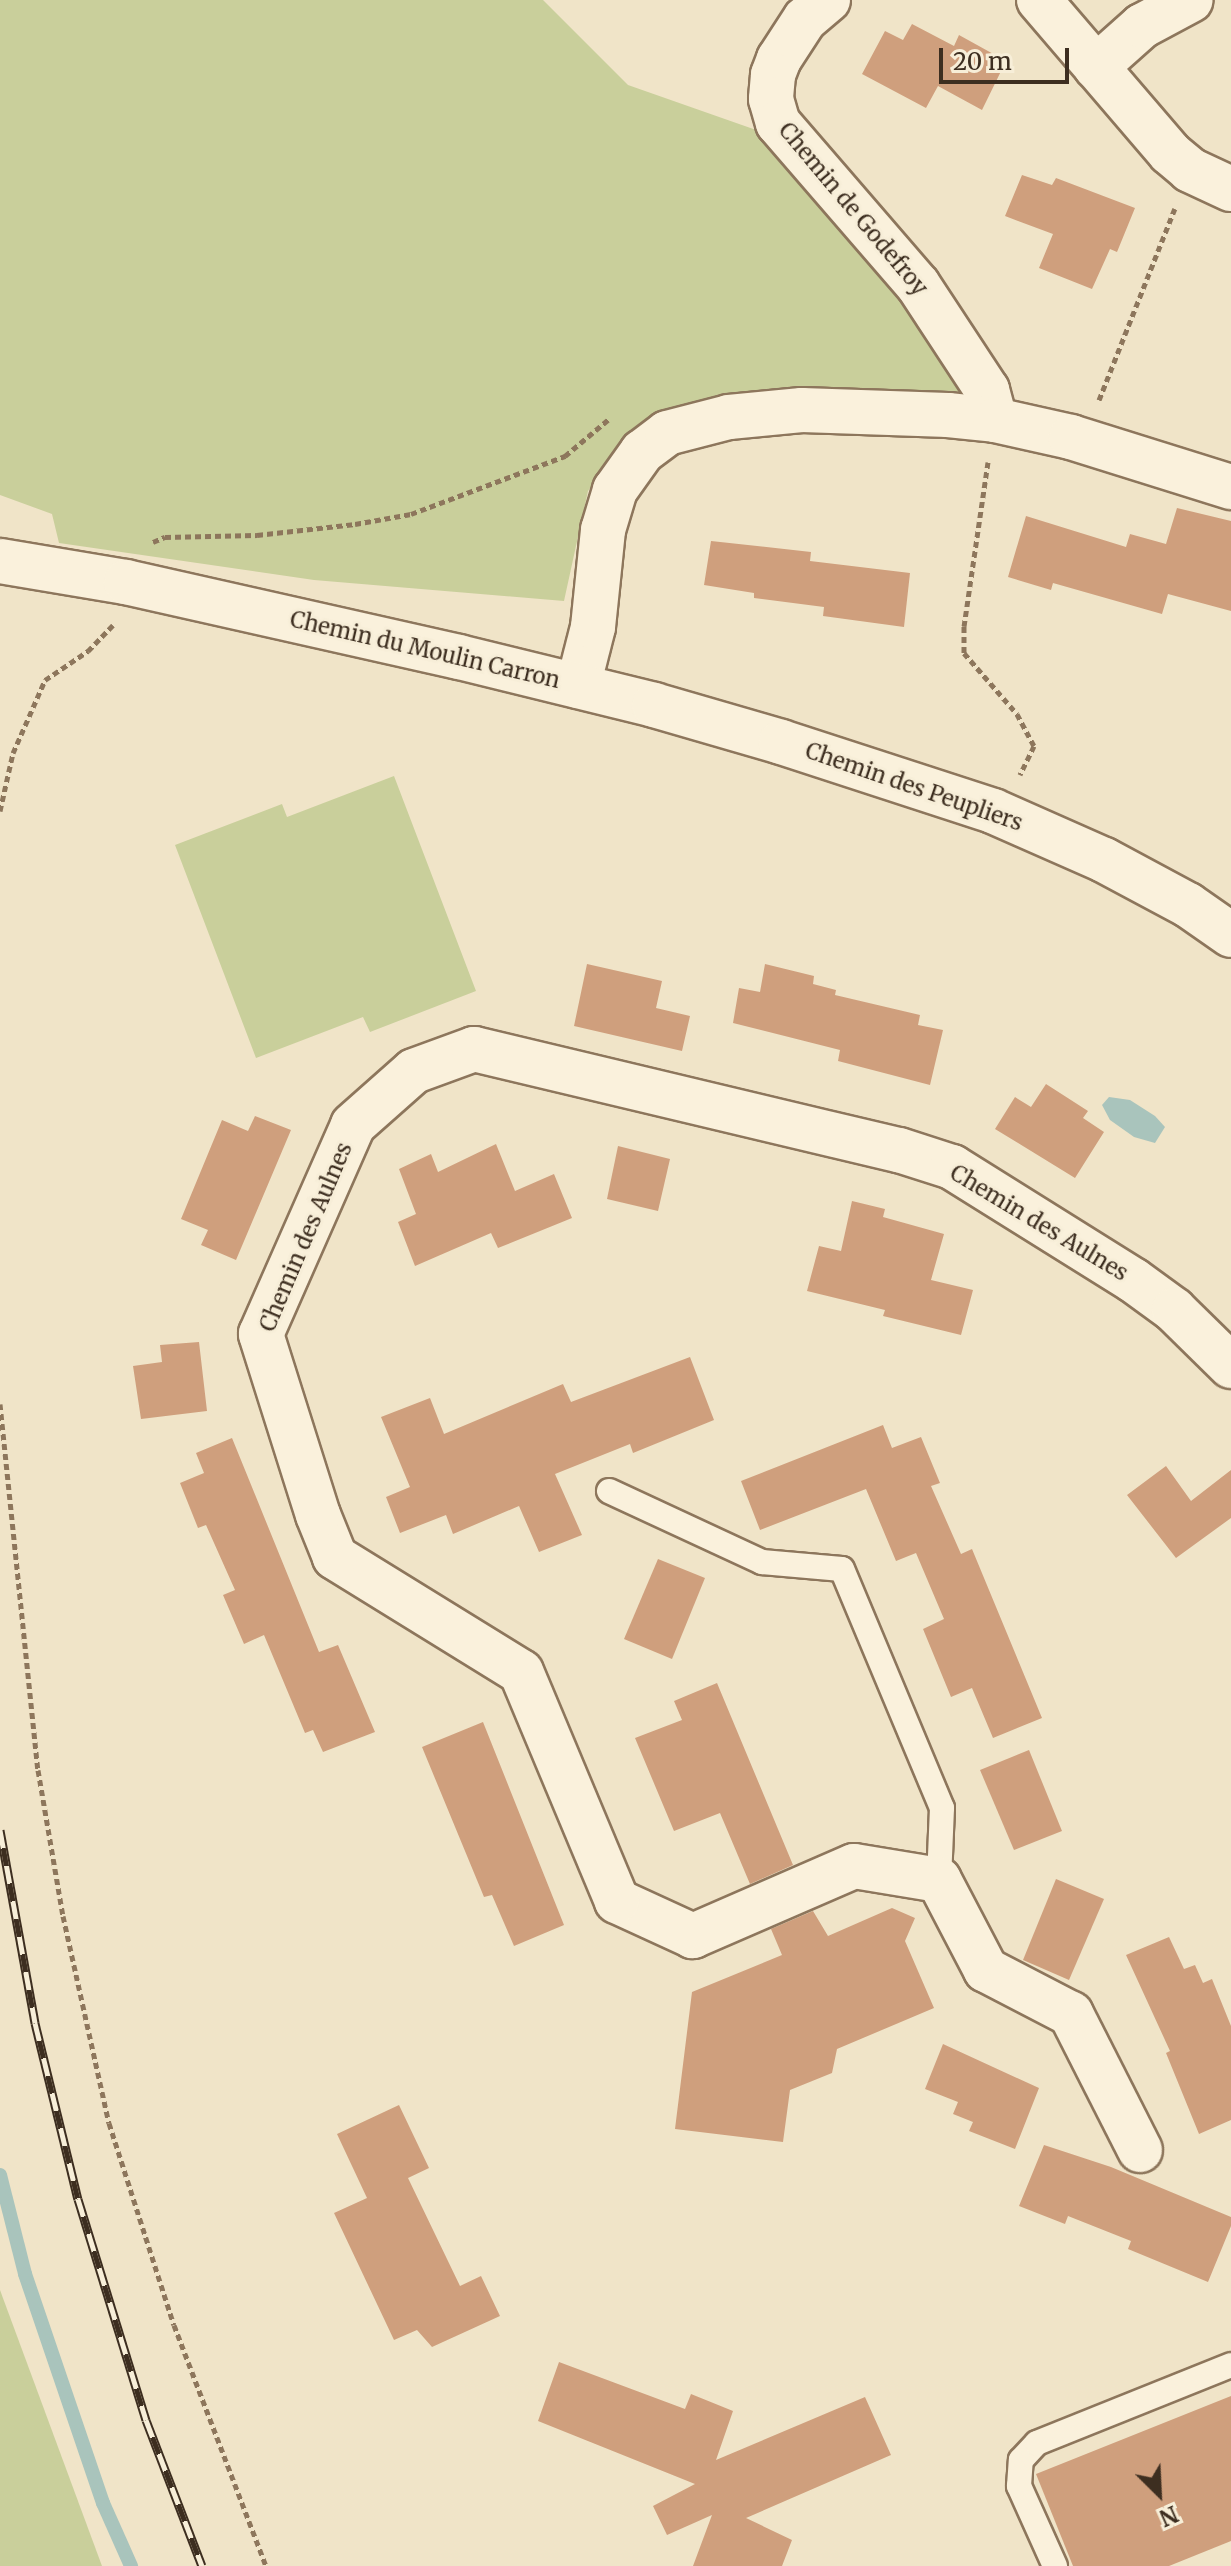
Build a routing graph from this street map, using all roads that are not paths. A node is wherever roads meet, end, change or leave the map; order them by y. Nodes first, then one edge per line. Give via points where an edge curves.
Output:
1 (828, 0) edge
2 (1039, 0) edge
3 (1191, 0) edge
4 (1096, 67) junction
5 (1231, 189) edge
6 (992, 434) junction
7 (1231, 487) edge
8 (0, 561) edge
9 (578, 686) junction
10 (1231, 935) edge
11 (1231, 1366) edge
12 (609, 1491) dead end
13 (939, 1880) junction
14 (1140, 2150) dead end
15 (1231, 2365) edge
16 (1055, 2566) edge

1 - 6 street, Chemin de Godefroy via 805,19 779,59 771,99 778,123 918,285 987,390
2 - 4 street
3 - 4 street via 1142,26
4 - 5 street via 1170,153 1190,170
6 - 7 street, Chemin du Moulin Carron via 1071,437
6 - 9 street, Chemin du Moulin Carron via 902,412 802,410 729,417 667,433 642,452 615,490 603,530 593,627
8 - 9 street, Chemin du Moulin Carron via 126,582
9 - 10 street, Chemin des Peupliers via 781,742 993,811 1104,860
11 - 13 street, Chemin des Aulnes via 1174,1310 1133,1280 952,1167 899,1150 474,1049 414,1071 353,1125 261,1334 335,1557 521,1672 617,1901 693,1936 854,1866
12 - 13 lane via 762,1562 842,1569 942,1808
13 - 14 street via 986,1970 1071,2014
15 - 16 lane via 1037,2443 1021,2460 1019,2486

